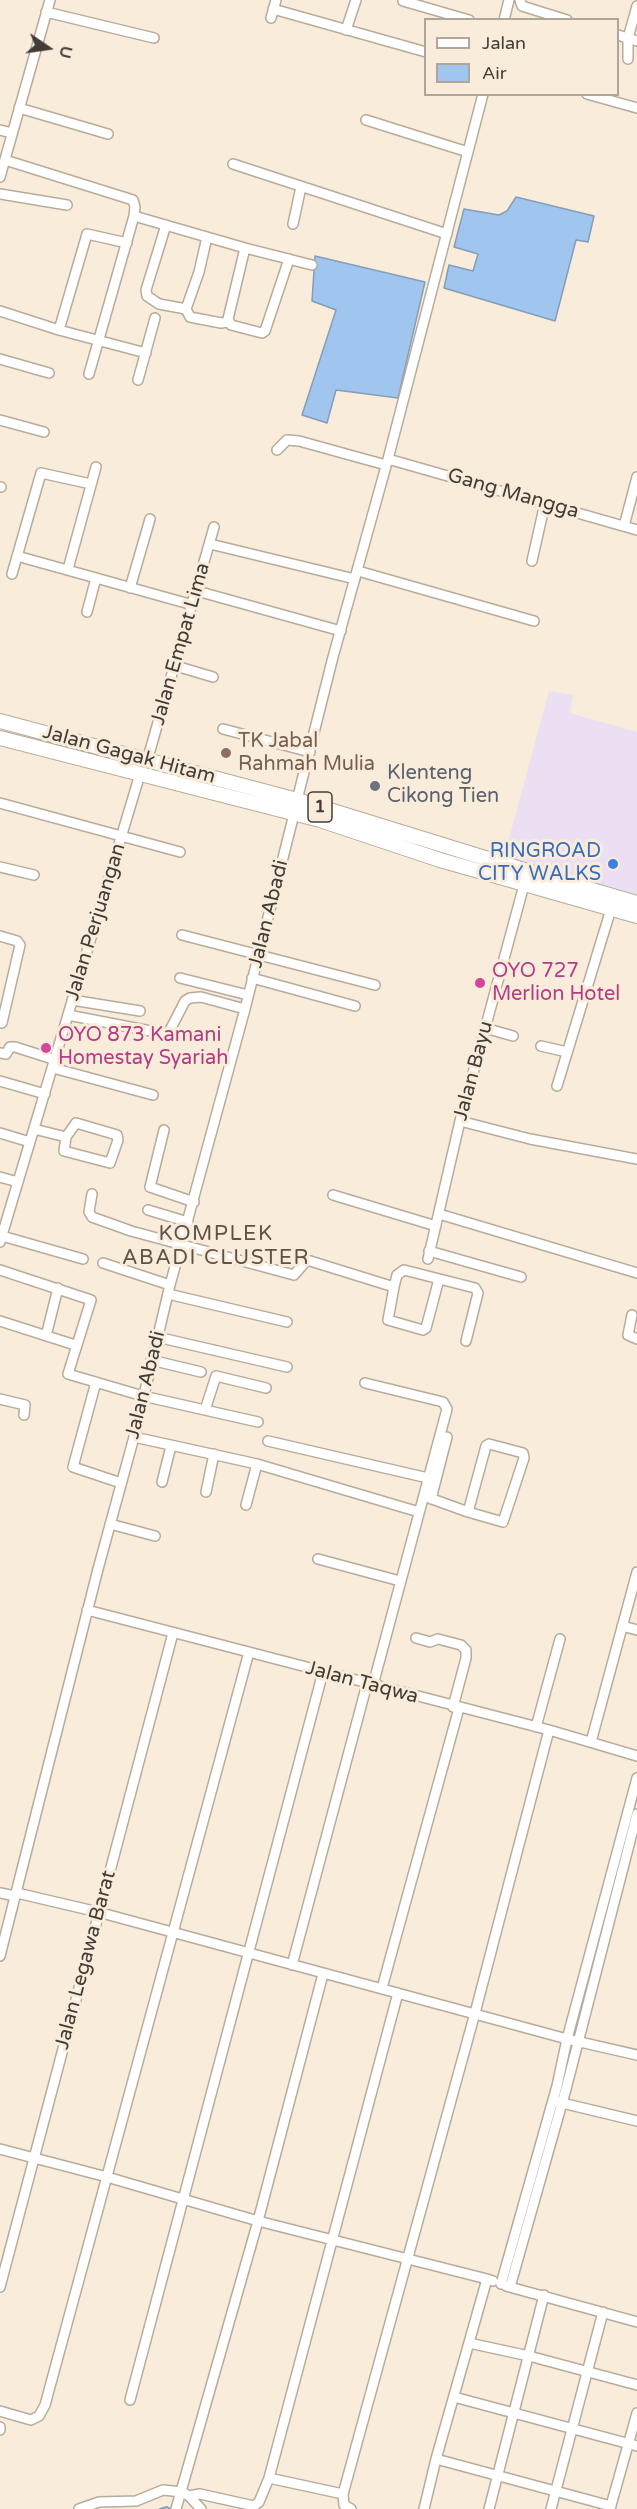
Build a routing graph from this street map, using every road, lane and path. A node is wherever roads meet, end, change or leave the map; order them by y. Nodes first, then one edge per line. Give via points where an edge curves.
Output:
1 (50, 0) edge
2 (356, 0) edge
3 (509, 0) edge
4 (520, 0) edge
5 (403, 1) edge
6 (637, 6) edge
7 (273, 9) edge
8 (46, 12) junction
9 (462, 18) edge
10 (504, 18) edge
11 (561, 18) edge
12 (346, 30) junction
13 (154, 38) dead end
14 (632, 40) edge
15 (424, 50) edge
16 (628, 58) dead end
17 (482, 96) edge
18 (594, 96) edge
19 (19, 108) junction
20 (637, 108) edge
21 (366, 120) dead end
22 (0, 130) edge
23 (12, 133) junction
24 (108, 134) dead end
25 (468, 152) junction
26 (5, 160) junction
27 (232, 164) dead end
28 (0, 174) edge
29 (301, 187) junction
30 (0, 194) edge
31 (67, 205) dead end
32 (134, 216) junction
33 (293, 224) dead end
34 (166, 225) junction
35 (447, 234) junction
36 (207, 237) junction
37 (127, 243) junction
38 (245, 248) junction
39 (289, 260) junction
40 (312, 265) dead end
41 (186, 309) junction
42 (0, 311) edge
43 (155, 318) dead end
44 (228, 322) junction
45 (59, 330) junction
46 (99, 340) junction
47 (146, 353) junction
48 (0, 359) edge
49 (49, 373) dead end
50 (89, 374) dead end
51 (138, 380) dead end
52 (0, 420) edge
53 (44, 432) dead end
54 (277, 450) dead end
55 (387, 462) junction
56 (96, 467) dead end
57 (637, 477) edge
58 (91, 484) junction
59 (545, 503) junction
60 (150, 519) dead end
61 (624, 526) junction
62 (214, 527) dead end
63 (637, 530) edge
64 (210, 544) junction
65 (17, 556) junction
66 (532, 561) dead end
67 (68, 569) junction
68 (12, 574) dead end
69 (356, 575) junction
70 (96, 578) junction
71 (130, 588) junction
72 (197, 591) junction
73 (193, 605) junction
74 (87, 612) dead end
75 (534, 621) dead end
76 (341, 631) junction
77 (176, 666) junction
78 (213, 677) dead end
79 (0, 721) edge
80 (223, 729) dead end
81 (0, 738) edge
82 (310, 752) junction
83 (147, 760) junction
84 (141, 774) junction
85 (0, 803) edge
86 (296, 807) junction
87 (122, 837) junction
88 (427, 840) junction
89 (180, 852) dead end
90 (423, 854) junction
91 (0, 867) edge
92 (33, 875) dead end
93 (524, 885) junction
94 (637, 903) edge
95 (611, 909) junction
96 (637, 916) edge
97 (182, 934) dead end
98 (0, 936) edge
99 (259, 955) junction
100 (180, 978) dead end
101 (252, 978) junction
102 (375, 985) dead end
103 (4, 991) edge
104 (248, 995) junction
105 (72, 1000) junction
106 (355, 1006) dead end
107 (245, 1009) junction
108 (140, 1011) dead end
109 (68, 1015) junction
110 (2, 1023) dead end
111 (485, 1028) junction
112 (513, 1036) dead end
113 (541, 1046) dead end
114 (567, 1052) junction
115 (0, 1053) edge
116 (54, 1064) junction
117 (0, 1080) edge
118 (557, 1086) dead end
119 (45, 1094) junction
120 (153, 1095) dead end
121 (460, 1121) junction
122 (34, 1129) junction
123 (164, 1130) dead end
124 (0, 1132) edge
125 (66, 1137) junction
126 (30, 1142) junction
127 (637, 1159) edge
128 (0, 1177) edge
129 (18, 1182) junction
130 (92, 1194) dead end
131 (333, 1195) dead end
132 (194, 1202) junction
133 (148, 1210) dead end
134 (439, 1214) junction
135 (188, 1222) junction
136 (436, 1226) junction
137 (1, 1234) edge
138 (182, 1244) junction
139 (83, 1259) dead end
140 (103, 1263) dead end
141 (0, 1270) edge
142 (637, 1272) edge
143 (521, 1277) dead end
144 (439, 1279) junction
145 (394, 1287) junction
146 (58, 1288) junction
147 (169, 1290) junction
148 (632, 1315) dead end
149 (0, 1321) edge
150 (287, 1322) dead end
151 (46, 1336) junction
152 (157, 1337) junction
153 (637, 1339) edge
154 (466, 1341) dead end
155 (75, 1345) junction
156 (152, 1360) junction
157 (287, 1367) dead end
158 (201, 1372) dead end
159 (96, 1382) junction
160 (364, 1383) dead end
161 (266, 1388) dead end
162 (143, 1396) junction
163 (0, 1399) edge
164 (205, 1410) junction
165 (24, 1415) dead end
166 (258, 1422) dead end
167 (134, 1437) junction
168 (447, 1437) dead end
169 (268, 1441) dead end
170 (171, 1446) junction
171 (214, 1454) junction
172 (257, 1464) junction
173 (428, 1478) junction
174 (162, 1482) dead end
175 (121, 1483) junction
176 (206, 1492) dead end
177 (427, 1498) junction
178 (246, 1505) dead end
179 (419, 1512) junction
180 (468, 1512) junction
181 (110, 1524) junction
182 (155, 1536) dead end
183 (318, 1559) dead end
184 (637, 1572) edge
185 (400, 1581) junction
186 (87, 1610) junction
187 (622, 1626) junction
188 (637, 1630) edge
189 (172, 1633) junction
190 (416, 1638) dead end
191 (560, 1639) dead end
192 (249, 1652) junction
193 (323, 1672) junction
194 (370, 1685) junction
195 (456, 1708) junction
196 (536, 1727) junction
197 (549, 1730) junction
198 (591, 1742) junction
199 (637, 1756) edge
200 (637, 1778) edge
201 (637, 1814) edge
202 (616, 1870) junction
203 (0, 1893) edge
204 (16, 1895) junction
205 (98, 1912) junction
206 (602, 1928) junction
207 (2, 1933) edge
208 (173, 1933) junction
209 (247, 1953) junction
210 (0, 1956) edge
211 (292, 1965) junction
212 (323, 1974) junction
213 (381, 1988) junction
214 (398, 1993) junction
215 (475, 2013) junction
216 (567, 2039) junction
217 (578, 2041) junction
218 (637, 2055) edge
219 (557, 2102) junction
220 (637, 2121) edge
221 (0, 2149) edge
222 (33, 2157) junction
223 (107, 2176) junction
224 (183, 2198) junction
225 (258, 2221) junction
226 (523, 2222) junction
227 (333, 2239) junction
228 (406, 2259) junction
229 (487, 2279) junction
230 (501, 2284) junction
231 (0, 2287) edge
232 (510, 2287) junction
233 (544, 2295) junction
234 (603, 2312) junction
235 (637, 2322) edge
236 (469, 2343) junction
237 (529, 2356) junction
238 (587, 2372) junction
239 (637, 2385) edge
240 (454, 2397) junction
241 (130, 2400) dead end
242 (0, 2411) edge
243 (515, 2413) junction
244 (637, 2413) edge
245 (573, 2427) junction
246 (633, 2444) edge
247 (436, 2459) junction
248 (498, 2474) junction
249 (269, 2478) junction
250 (555, 2492) junction
251 (343, 2494) junction
252 (182, 2499) edge
253 (249, 2507) edge
254 (611, 2507) edge
255 (79, 2509) edge
256 (201, 2509) edge
257 (351, 2509) edge
258 (424, 2509) edge
259 (489, 2509) edge
260 (551, 2509) edge

1 - 8 street
2 - 12 street
3 - 10 street
4 - 11 street via 522,6
5 - 9 street
6 - 14 street
7 - 12 street
8 - 13 street
8 - 19 street
12 - 15 street
14 - 16 street
17 - 25 street, Jalan Abadi
18 - 20 street
19 - 23 street
19 - 24 street
21 - 25 street
22 - 23 street
23 - 26 street
25 - 35 street, Jalan Abadi
26 - 28 street
26 - 32 street via 133,200
27 - 29 street
29 - 33 street
29 - 35 street
30 - 31 street
32 - 34 street
32 - 37 street
34 - 36 street
34 - 41 street via 147,296 159,304
35 - 55 street, Jalan Abadi
36 - 38 street
36 - 41 street
37 - 45 street via 86,235
37 - 46 street
38 - 39 street
38 - 44 street
39 - 40 street
39 - 44 street via 265,331
41 - 44 street via 190,317
42 - 45 street
43 - 47 street
45 - 46 street
46 - 47 street
46 - 50 street
47 - 51 street
48 - 49 street
52 - 53 street
54 - 55 street, Gang Mangga via 287,440 298,441
55 - 59 street, Gang Mangga
55 - 69 street, Jalan Abadi
56 - 58 street
57 - 61 street
58 - 65 street via 41,473
58 - 67 street
59 - 61 street, Gang Mangga
59 - 66 street
60 - 71 street
61 - 63 street, Gang Mangga
62 - 64 street, Jalan Empat Lima
64 - 69 street
64 - 72 street, Jalan Empat Lima
65 - 67 street
65 - 68 street
67 - 70 street
69 - 75 street
69 - 76 street, Jalan Abadi
70 - 71 street
70 - 74 street
71 - 73 street
72 - 73 street, Jalan Empat Lima
72 - 76 street
73 - 77 street, Jalan Empat Lima
76 - 82 street, Jalan Abadi
77 - 78 street
77 - 83 street, Jalan Empat Lima
79 - 83 highway, Jalan Gagak Hitam / 1
80 - 82 street
81 - 84 highway, Jalan Gagak Hitam / 1
82 - 86 street, Jalan Abadi
83 - 86 highway, Jalan Gagak Hitam / 1
84 - 86 highway, Jalan Gagak Hitam / 1
84 - 87 street, Jalan Perjuangan
85 - 87 street
86 - 88 highway, Jalan Gagak Hitam / 1
86 - 90 highway, Jalan Gagak Hitam / 1
86 - 99 street, Jalan Abadi
87 - 89 street
87 - 105 street, Jalan Perjuangan
88 - 90 highway
88 - 94 highway, Jalan Gagak Hitam / 1
90 - 93 highway, Jalan Gagak Hitam / 1
91 - 92 street
93 - 95 highway, Jalan Gagak Hitam / 1
93 - 111 street, Jalan Bayu
95 - 96 highway, Jalan Gagak Hitam / 1
95 - 114 street
97 - 99 street
98 - 103 street via 20,943
99 - 101 street, Jalan Abadi
99 - 102 street
100 - 104 street
101 - 104 street, Jalan Abadi
101 - 106 street
103 - 110 street
104 - 107 street, Jalan Abadi
105 - 108 street
105 - 109 street, Jalan Perjuangan
107 - 109 street via 201,997 190,998 166,1034
107 - 132 street, Jalan Abadi
109 - 116 street, Jalan Perjuangan
111 - 112 street
111 - 121 street, Jalan Bayu
113 - 114 street
114 - 118 street
115 - 116 street via 7,1054 10,1047 15,1047
116 - 119 street, Jalan Perjuangan
116 - 120 street
117 - 119 street
119 - 122 street, Jalan Perjuangan
121 - 127 street
121 - 134 street, Jalan Bayu
122 - 125 street
122 - 126 street, Jalan Perjuangan
123 - 132 street via 150,1187
124 - 126 street
125 - 125 street via 76,1123 116,1134 118,1138 109,1164 65,1151
126 - 129 street, Jalan Perjuangan
128 - 129 street
129 - 137 street, Jalan Perjuangan
130 - 138 street via 92,1217
131 - 136 street
132 - 135 street, Jalan Abadi
133 - 135 street
134 - 136 street, Jalan Bayu
134 - 142 street
135 - 138 street, Jalan Abadi
136 - 143 street, Jalan Bayu via 428,1255
137 - 139 street
138 - 145 street via 294,1275 307,1260
138 - 147 street, Jalan Abadi
140 - 147 street
141 - 146 street
144 - 145 street via 404,1270
144 - 145 street via 423,1330 388,1320
144 - 154 street via 477,1290
146 - 151 street
146 - 155 street via 91,1300
147 - 150 street
147 - 152 street, Jalan Abadi
148 - 153 street via 628,1335
149 - 151 street
151 - 155 street
152 - 156 street, Jalan Abadi
152 - 157 street
155 - 159 street via 68,1373
156 - 158 street
156 - 162 street, Jalan Abadi
159 - 162 street
159 - 175 street via 73,1467
160 - 173 street via 447,1406
161 - 164 street via 216,1376
162 - 164 street
162 - 167 street, Jalan Abadi
163 - 165 street via 25,1405
164 - 166 street
167 - 170 street
167 - 175 street, Jalan Abadi
168 - 177 street
169 - 173 street
170 - 171 street
170 - 174 street
171 - 172 street
171 - 176 street
172 - 178 street
172 - 179 street
173 - 177 street
175 - 181 street, Jalan Abadi
177 - 179 street
177 - 180 street
179 - 185 street
180 - 180 street via 503,1522 523,1453 486,1446
181 - 182 street
181 - 186 street, Jalan Abadi
183 - 185 street
184 - 187 street
185 - 194 street
186 - 189 street, Jalan Taqwa
186 - 204 street, Jalan Abadi
187 - 188 street
187 - 198 street
189 - 192 street, Jalan Taqwa
189 - 205 street, Jalan Legawa Barat
190 - 195 street via 430,1642 438,1639 466,1650
191 - 196 street
192 - 193 street, Jalan Taqwa
192 - 208 street
193 - 194 street, Jalan Taqwa
193 - 209 street
194 - 195 street, Jalan Taqwa
194 - 211 street
195 - 196 street, Jalan Taqwa
195 - 213 street
196 - 197 street, Jalan Taqwa
197 - 198 street, Jalan Taqwa
197 - 215 street
198 - 199 street, Jalan Taqwa
200 - 202 street
201 - 202 street
202 - 206 street
203 - 204 street
204 - 205 street
204 - 207 street, Jalan Abadi
205 - 208 street
205 - 222 street, Jalan Legawa Barat
206 - 216 street
206 - 217 street
207 - 210 street, Jalan Abadi
208 - 209 street
208 - 223 street
209 - 211 street
209 - 224 street
211 - 212 street
212 - 213 street
212 - 225 street
213 - 214 street
214 - 215 street
214 - 227 street
215 - 216 street
215 - 228 street
216 - 217 street
216 - 219 street
217 - 218 street
217 - 219 street
219 - 220 street
219 - 226 street
221 - 222 street
222 - 223 street
222 - 231 street, Jalan Legawa Barat
223 - 224 street
223 - 242 street via 45,2405 39,2416 31,2420
224 - 225 street
224 - 241 street
225 - 227 street
225 - 252 street
226 - 230 street
226 - 232 street
227 - 228 street
227 - 249 street
228 - 229 street
228 - 251 street
229 - 230 street
229 - 236 street
230 - 232 street
232 - 233 street
233 - 234 street
233 - 237 street
234 - 235 street
234 - 238 street
236 - 237 street
236 - 240 street
237 - 238 street
237 - 243 street
238 - 239 street
238 - 245 street
240 - 243 street
240 - 247 street
243 - 245 street
243 - 248 street
244 - 246 street
245 - 246 street
245 - 250 street
246 - 254 street
247 - 248 street
247 - 258 street
248 - 250 street
248 - 259 street
249 - 251 street
249 - 253 street via 258,2505
250 - 254 street
250 - 260 street
251 - 257 street via 344,2505
252 - 253 street via 200,2494
252 - 255 street via 159,2490 136,2501 99,2502
252 - 256 street

